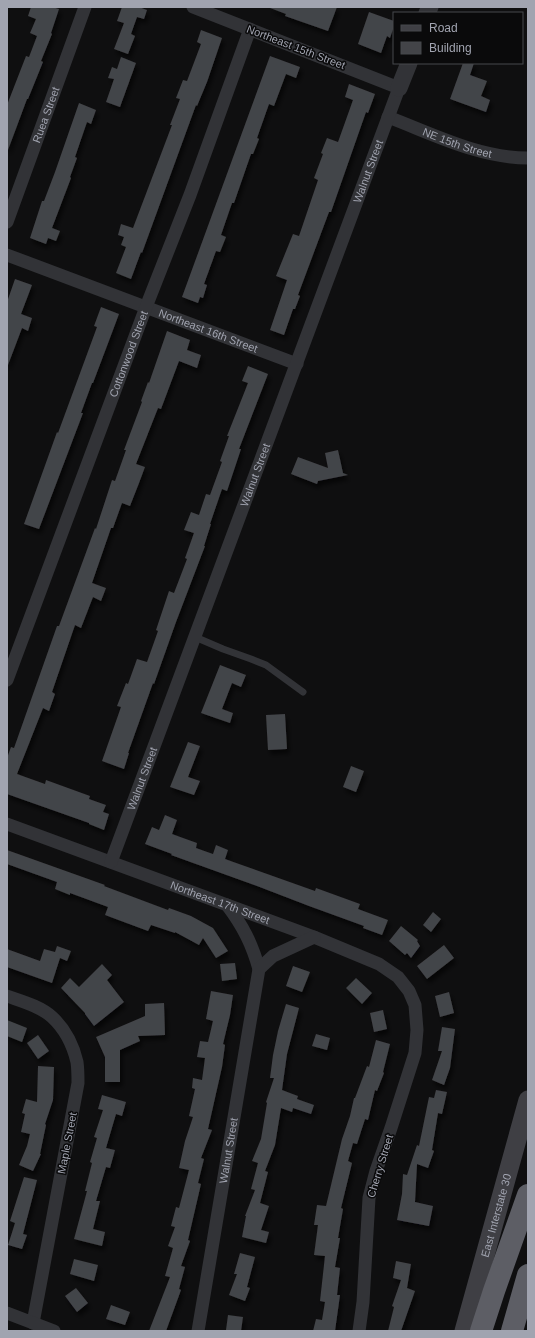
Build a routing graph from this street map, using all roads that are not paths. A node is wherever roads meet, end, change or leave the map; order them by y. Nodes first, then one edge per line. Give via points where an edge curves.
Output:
1 (85, 7) edge
2 (193, 7) edge
3 (250, 29) junction
4 (409, 64) edge
5 (399, 88) junction
6 (388, 117) junction
7 (528, 158) edge
8 (7, 222) edge
9 (7, 255) edge
10 (146, 307) junction
11 (297, 364) junction
12 (195, 637) junction
13 (7, 680) edge
14 (303, 692) dead end
15 (7, 824) edge
16 (111, 862) junction
17 (227, 905) junction
18 (314, 937) junction
19 (259, 969) junction
20 (7, 996) edge
21 (415, 1005) joint
22 (528, 1100) edge
23 (528, 1195) edge
24 (528, 1275) edge
25 (7, 1313) edge
26 (33, 1323) junction
27 (54, 1331) edge
28 (198, 1331) edge
29 (359, 1331) edge
30 (464, 1331) edge
31 (481, 1331) edge
32 (512, 1331) edge

1 - 8 street, Ruea Street
2 - 3 street, Northeast 15th Street
3 - 5 street, Northeast 15th Street
3 - 10 street, Cottonwood Street
4 - 5 street
5 - 6 street, Walnut Street
6 - 7 street, NE 15th Street via 462,146 493,154
6 - 11 street, Walnut Street
9 - 10 street, Northeast 16th Street
10 - 11 street, Northeast 16th Street
10 - 13 street, Cottonwood Street
11 - 12 street, Walnut Street
12 - 14 lane via 266,665
12 - 16 street, Walnut Street
15 - 16 street, Northeast 17th Street
16 - 17 street, Northeast 17th Street
17 - 18 street, Northeast 17th Street
17 - 19 street, Walnut Street via 241,924
18 - 19 street via 273,956
18 - 21 street, Northeast 17th Street via 379,964 398,977 410,991
19 - 28 street, Walnut Street
20 - 26 street, Maple Street via 35,1006 51,1016 63,1030 77,1063 78,1083
21 - 29 street, Cherry Street via 415,1053 369,1198
22 - 30 main road, East Interstate 30
23 - 31 highway
24 - 32 highway
25 - 26 street
26 - 27 street

